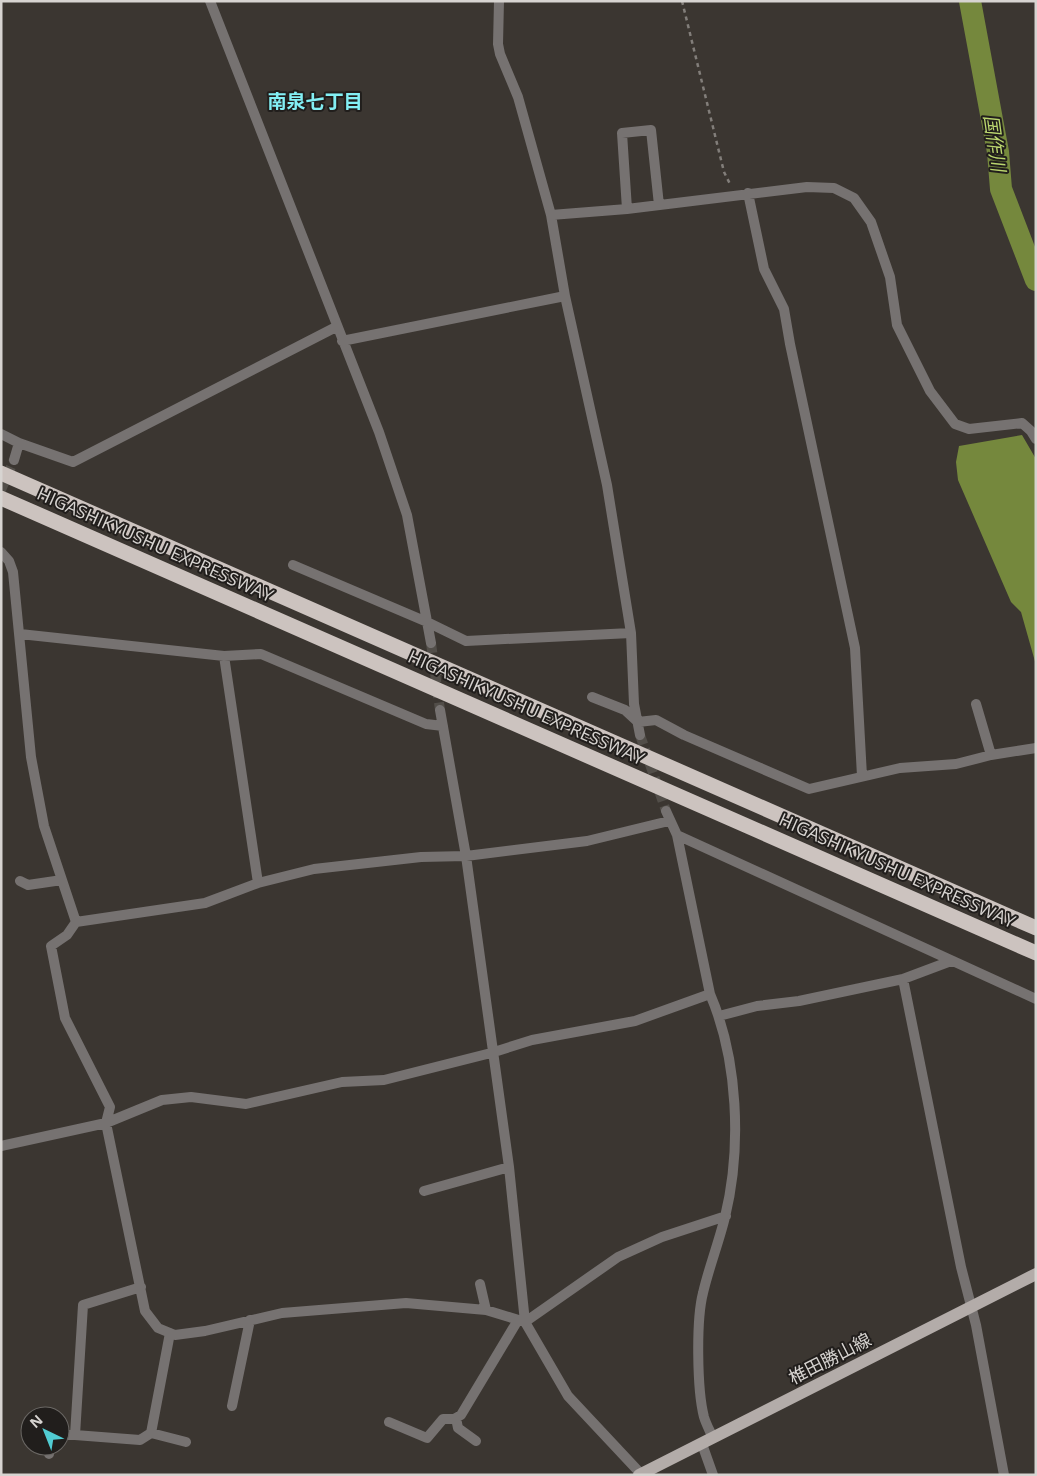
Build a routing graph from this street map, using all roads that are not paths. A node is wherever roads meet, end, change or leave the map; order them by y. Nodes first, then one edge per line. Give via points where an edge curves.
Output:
1 (210, 1) edge
2 (499, 1) edge
3 (748, 193) junction
4 (659, 205) junction
5 (627, 209) junction
6 (551, 215) junction
7 (564, 296) junction
8 (336, 327) junction
9 (342, 342) junction
10 (1, 434) edge
11 (1036, 439) edge
12 (19, 443) junction
13 (14, 460) tunnel mouth
14 (1, 474) edge
15 (1, 498) edge
16 (1, 552) edge
17 (293, 566) dead end
18 (427, 622) junction
19 (631, 633) junction
20 (20, 634) junction
21 (431, 643) tunnel mouth
22 (224, 656) junction
23 (592, 697) dead end
24 (976, 704) dead end
25 (440, 710) tunnel mouth
26 (638, 722) junction
27 (443, 726) junction
28 (640, 735) tunnel mouth
29 (1036, 748) edge
30 (991, 755) junction
31 (862, 776) junction
32 (677, 835) junction
33 (466, 856) junction
34 (62, 880) junction
35 (20, 881) dead end
36 (258, 883) junction
37 (76, 922) junction
38 (1036, 928) edge
39 (1036, 953) edge
40 (951, 961) junction
41 (903, 979) junction
42 (710, 994) junction
43 (1036, 998) edge
44 (719, 1016) junction
45 (492, 1053) junction
46 (106, 1123) junction
47 (1, 1146) edge
48 (508, 1167) junction
49 (424, 1191) dead end
50 (726, 1216) junction
51 (1036, 1274) edge
52 (480, 1284) dead end
53 (141, 1287) junction
54 (970, 1307) junction
55 (486, 1310) junction
56 (250, 1320) junction
57 (521, 1321) junction
58 (170, 1333) junction
59 (232, 1406) dead end
60 (456, 1418) junction
61 (389, 1422) dead end
62 (150, 1433) junction
63 (70, 1435) edge
64 (75, 1435) junction
65 (476, 1441) dead end
66 (707, 1441) junction
67 (186, 1442) dead end
68 (640, 1474) edge
69 (713, 1475) edge
70 (1004, 1475) edge

1 - 8 street
2 - 6 street via 500,54 518,97
3 - 4 street
3 - 11 street via 807,186 834,188 854,198 871,222 886,268 897,325 930,391 955,424 969,429 1022,423
3 - 31 street via 764,269 784,309 855,648
4 - 5 street
4 - 5 street via 651,130 622,133
5 - 6 street
6 - 7 street
7 - 9 street
7 - 19 street via 608,485
8 - 9 street
8 - 12 street via 73,462
9 - 18 street via 379,432 407,515
10 - 12 street
12 - 13 street
14 - 38 highway, HIGASHIKYUSHU EXPRESSWAY
15 - 39 highway, HIGASHIKYUSHU EXPRESSWAY
16 - 20 street via 9,560 13,572
17 - 18 street
18 - 19 street via 466,641
18 - 21 street
19 - 26 street via 634,704
20 - 22 street
20 - 34 street via 31,757 44,826
22 - 27 street via 261,654 426,724
22 - 36 street
23 - 26 street via 625,710
24 - 30 street
25 - 27 street
26 - 28 street
26 - 31 street via 656,720 684,736 808,789
27 - 33 street
29 - 30 street
30 - 31 street via 956,764 900,768
32 - 33 street via 668,816 587,841
32 - 40 street
32 - 42 street
33 - 36 street via 421,857 314,869
33 - 45 street
34 - 35 street via 28,884
34 - 37 street
36 - 37 street via 205,903
37 - 46 street via 67,935 51,946 65,1018 110,1107
40 - 41 street
40 - 43 street
41 - 44 street via 799,1001 756,1006
41 - 54 street
42 - 44 street
42 - 45 street via 635,1021 532,1040
44 - 50 street via 736,1106 735,1163
45 - 46 street via 384,1080 342,1082 246,1104 191,1098 162,1100
45 - 48 street
46 - 47 street
46 - 53 street
48 - 49 street
48 - 57 street
50 - 57 street via 662,1236 618,1257
50 - 66 street via 702,1293 698,1320
51 - 54 main road, 椎田勝山線
52 - 55 street
53 - 58 street via 145,1311 158,1328
53 - 64 street via 83,1305
54 - 66 main road, 椎田勝山線
54 - 70 street
55 - 56 street via 406,1303 282,1313
55 - 57 street
56 - 58 street via 205,1331
56 - 59 street
57 - 60 street
57 - 68 street via 568,1396
58 - 62 street
60 - 61 street via 443,1419 427,1438
60 - 65 street via 458,1428
62 - 64 street via 140,1440
62 - 67 street
63 - 64 street
66 - 68 main road, 椎田勝山線
66 - 69 street

